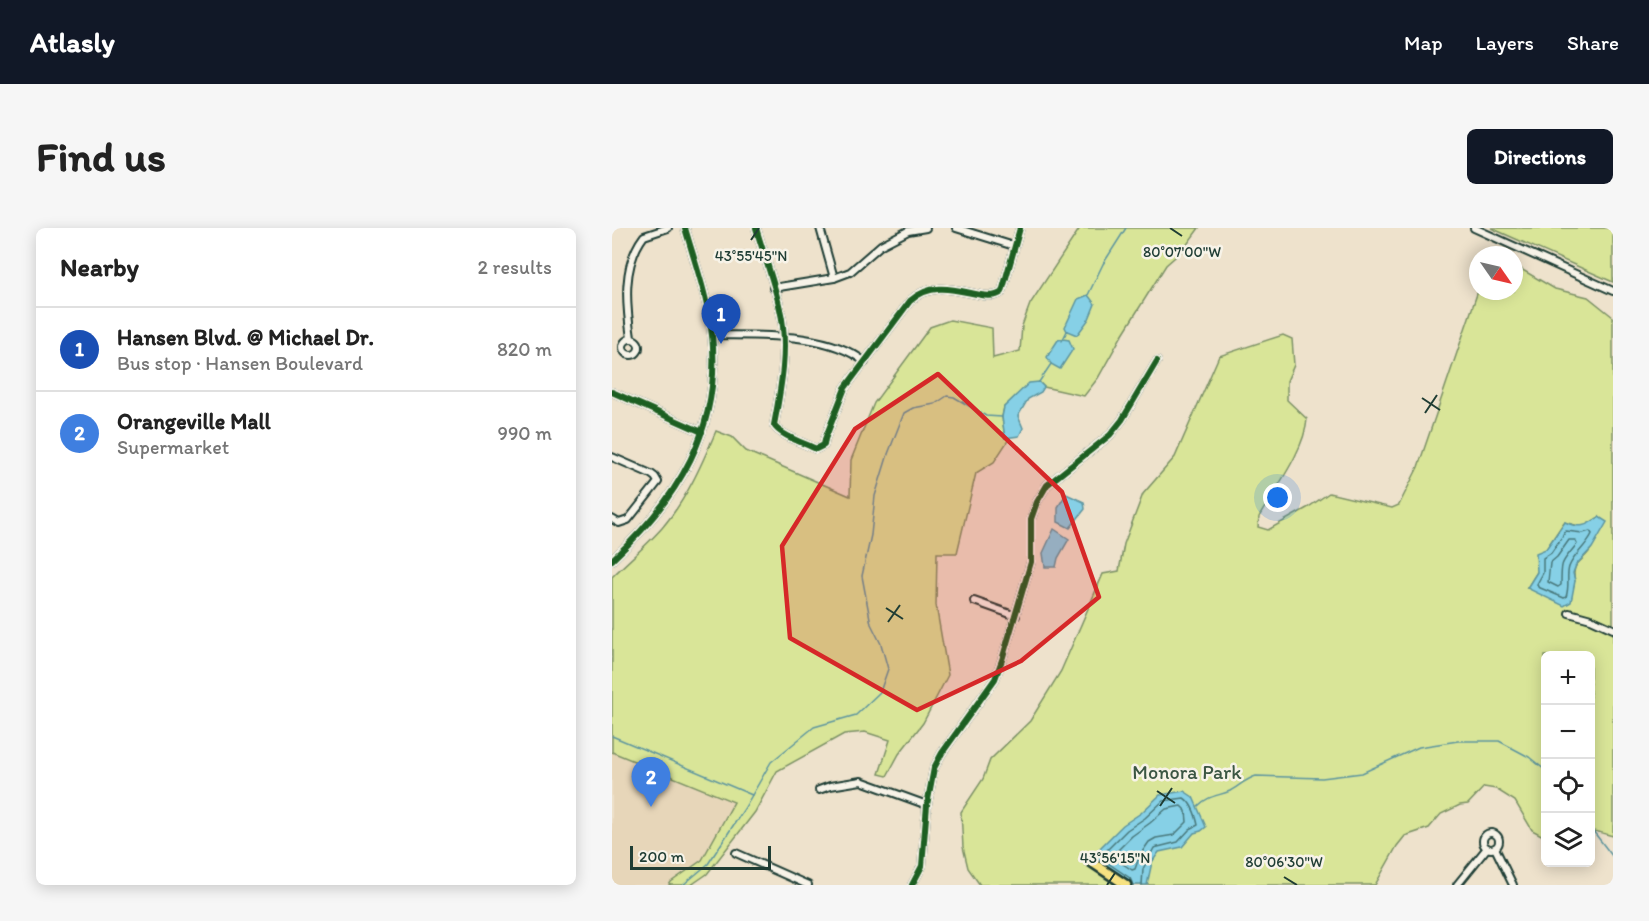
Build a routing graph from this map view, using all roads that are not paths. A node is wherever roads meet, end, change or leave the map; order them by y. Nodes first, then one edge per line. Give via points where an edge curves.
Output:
1 (668, 228) edge
2 (685, 228) edge
3 (756, 228) edge
4 (820, 228) edge
5 (926, 228) edge
6 (958, 228) edge
7 (1020, 228) edge
8 (1474, 228) edge
9 (1014, 246) junction
10 (834, 278) junction
11 (773, 288) junction
12 (1613, 291) edge
13 (712, 335) junction
14 (784, 336) junction
15 (631, 338) dead end
16 (1156, 361) dead end
17 (865, 362) junction
18 (612, 392) edge
19 (702, 432) junction
20 (612, 457) edge
21 (612, 519) edge
22 (612, 560) edge
23 (974, 601) dead end
24 (1569, 613) dead end
25 (1016, 616) junction
26 (1613, 629) edge
27 (819, 790) dead end
28 (927, 805) junction
29 (1487, 848) junction
30 (1495, 848) junction
31 (736, 853) dead end
32 (1090, 861) dead end
33 (808, 885) edge
34 (912, 885) edge
35 (1126, 885) edge
36 (1457, 885) edge
37 (1513, 885) edge

1 - 15 street via 644,236 629,268
2 - 13 street
3 - 11 street
4 - 10 street
5 - 10 street via 908,231 881,245 850,272
6 - 9 street
7 - 9 street
8 - 12 street
9 - 17 street via 1000,293 992,296 944,288 925,291 910,301
10 - 11 street
11 - 14 street
13 - 14 street
13 - 19 street via 709,406
14 - 17 street via 843,348
14 - 17 street via 774,425 780,433 816,449 824,445 845,388
16 - 25 street via 1110,435 1047,485 1036,501 1031,519 1031,562
18 - 19 street
19 - 22 street via 660,511
20 - 21 street via 651,474 658,483 628,520 620,523
23 - 25 street
24 - 26 street
25 - 28 street via 995,679 937,762
27 - 28 street via 861,781
28 - 34 street via 921,871
29 - 30 street
29 - 30 street via 1483,839 1491,833 1499,839
29 - 36 street
30 - 37 street
31 - 33 street
32 - 35 highway

